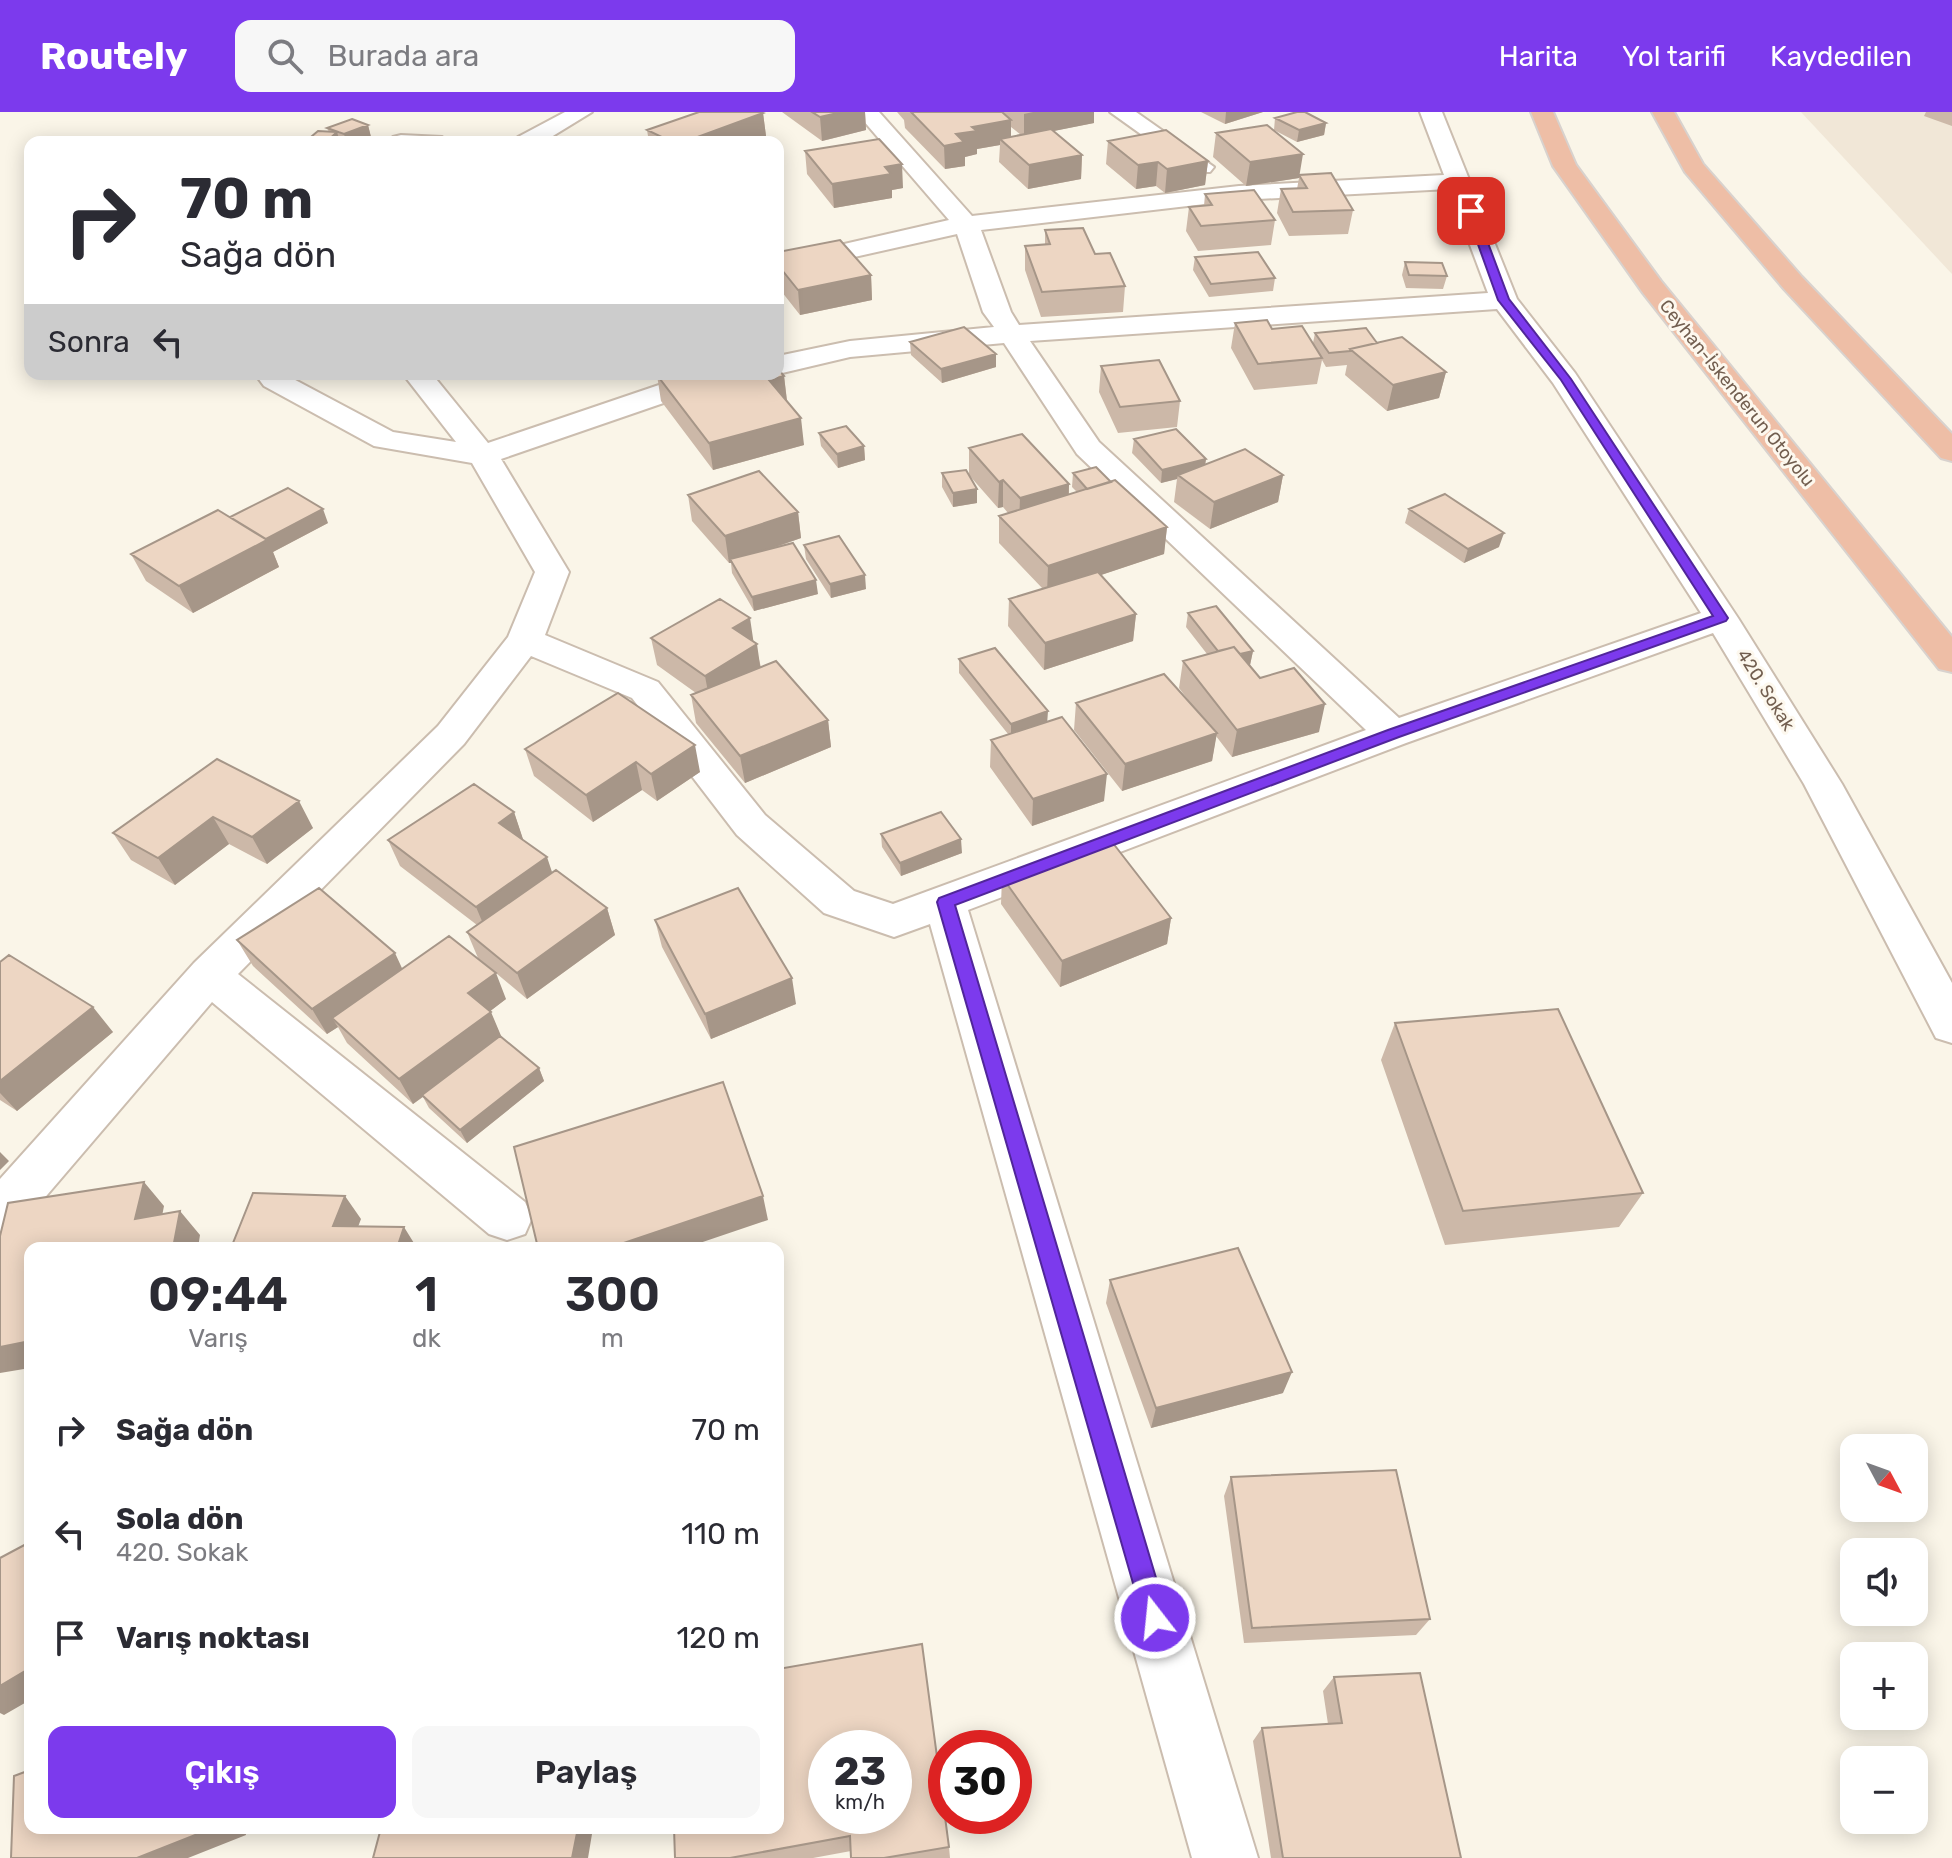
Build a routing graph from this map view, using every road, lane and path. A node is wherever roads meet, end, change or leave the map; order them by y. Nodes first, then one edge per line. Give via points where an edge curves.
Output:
1 (581, 112) edge
2 (867, 112) edge
3 (1121, 112) edge
4 (1542, 112) edge
5 (1663, 112) edge
6 (1427, 116) edge
7 (537, 136) edge
8 (1459, 181) junction
9 (1239, 193) junction
10 (966, 224) junction
11 (784, 266) edge
12 (1504, 300) junction
13 (1011, 334) junction
14 (784, 364) edge
15 (274, 380) edge
16 (422, 380) edge
17 (716, 380) edge
18 (1952, 452) edge
19 (482, 455) junction
20 (1721, 618) junction
21 (525, 640) junction
22 (1952, 661) edge
23 (1393, 734) junction
24 (945, 902) junction
25 (209, 975) junction
26 (1952, 1025) edge
27 (0, 1214) edge
28 (507, 1218) dead end
29 (1225, 1858) edge

1 - 7 street
2 - 10 street
3 - 9 street
4 - 22 highway, Ceyhan-İskenderun Otoyolu via 1565,166 1652,287
5 - 18 highway via 1693,167 1793,283
6 - 8 street, 420. Sokak
8 - 9 street
8 - 12 street, 420. Sokak
9 - 10 street
10 - 11 street
10 - 13 street via 997,312
12 - 13 street
12 - 20 street, 420. Sokak via 1565,379
13 - 14 street via 850,349
13 - 23 street via 1088,448
15 - 19 street via 385,440
16 - 19 street
17 - 19 street
19 - 21 street via 552,572
20 - 23 street
20 - 26 street, 420. Sokak via 1823,784
21 - 24 street via 645,690 751,825 839,902 894,921
21 - 25 street via 451,735
23 - 24 street
24 - 29 street
25 - 27 street
25 - 28 street

